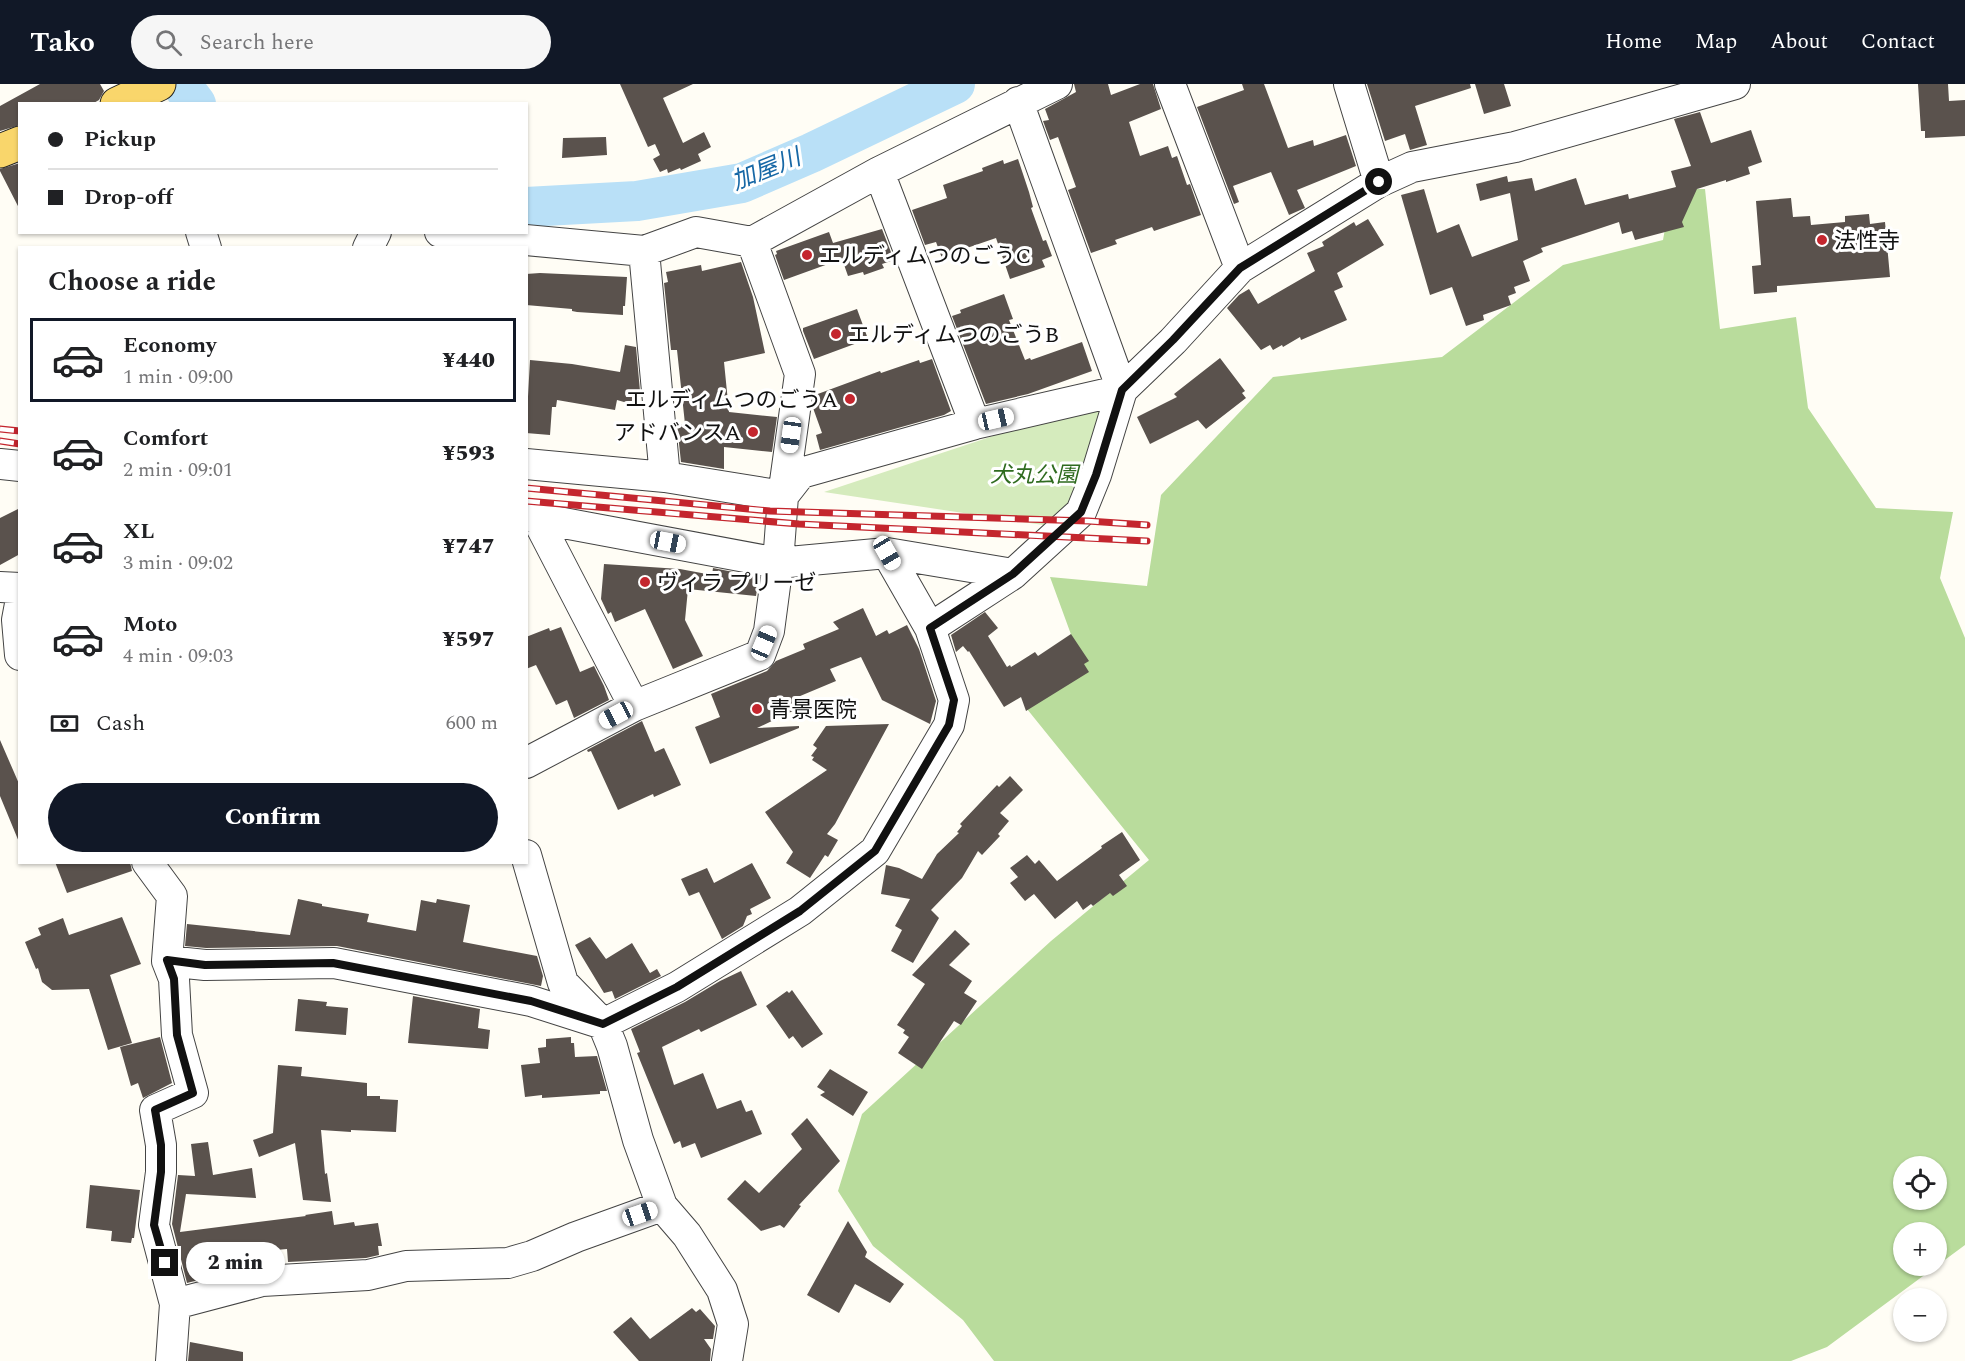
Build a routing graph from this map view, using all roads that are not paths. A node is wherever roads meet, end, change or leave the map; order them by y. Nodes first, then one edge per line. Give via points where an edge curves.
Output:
1 (1057, 84) edge
2 (1170, 84) edge
3 (1349, 84) edge
4 (1735, 84) edge
5 (1018, 102) junction
6 (18, 144) edge
7 (0, 151) edge
8 (879, 172) junction
9 (1379, 182) junction
10 (452, 234) edge
11 (752, 242) junction
12 (504, 243) edge
13 (644, 251) junction
14 (1240, 268) junction
15 (1122, 390) junction
16 (975, 424) junction
17 (0, 464) edge
18 (528, 464) edge
19 (18, 466) edge
20 (665, 477) junction
21 (783, 496) junction
22 (531, 517) edge
23 (887, 553) junction
24 (778, 563) junction
25 (1013, 574) junction
26 (0, 587) edge
27 (18, 588) edge
28 (18, 615) edge
29 (930, 628) junction
30 (18, 632) edge
31 (634, 706) junction
32 (528, 762) edge
33 (528, 862) edge
34 (148, 864) edge
35 (167, 960) junction
36 (603, 1024) junction
37 (662, 1206) junction
38 (174, 1304) junction
39 (171, 1361) edge
40 (727, 1361) edge

1 - 5 street
2 - 14 street
3 - 9 street
4 - 9 street via 1515,147 1412,167
5 - 8 street
5 - 15 street
6 - 7 main road
8 - 11 street
8 - 16 street
9 - 14 street
10 - 12 street
11 - 13 street via 696,232
11 - 21 street via 800,374
12 - 13 street
13 - 20 street
14 - 15 street
15 - 16 street
15 - 25 street via 1081,512
16 - 21 street via 801,473
17 - 19 street
18 - 20 street
20 - 21 street
21 - 24 street
22 - 24 street
22 - 31 street
23 - 24 street
23 - 25 street
23 - 29 street
24 - 31 street via 769,631 760,655
25 - 29 street
26 - 27 street
28 - 30 street
29 - 36 street via 954,700 949,725 875,851 800,911 677,987
31 - 32 street
33 - 36 street via 563,983
34 - 35 street via 172,896
35 - 36 street via 205,965 333,963 531,1001
35 - 38 street via 174,979 177,1035 193,1093 155,1110 161,1172 154,1225
36 - 37 street
37 - 38 street via 508,1263 406,1266 368,1275 262,1281
37 - 40 street via 687,1235 722,1290 733,1324
38 - 39 street

